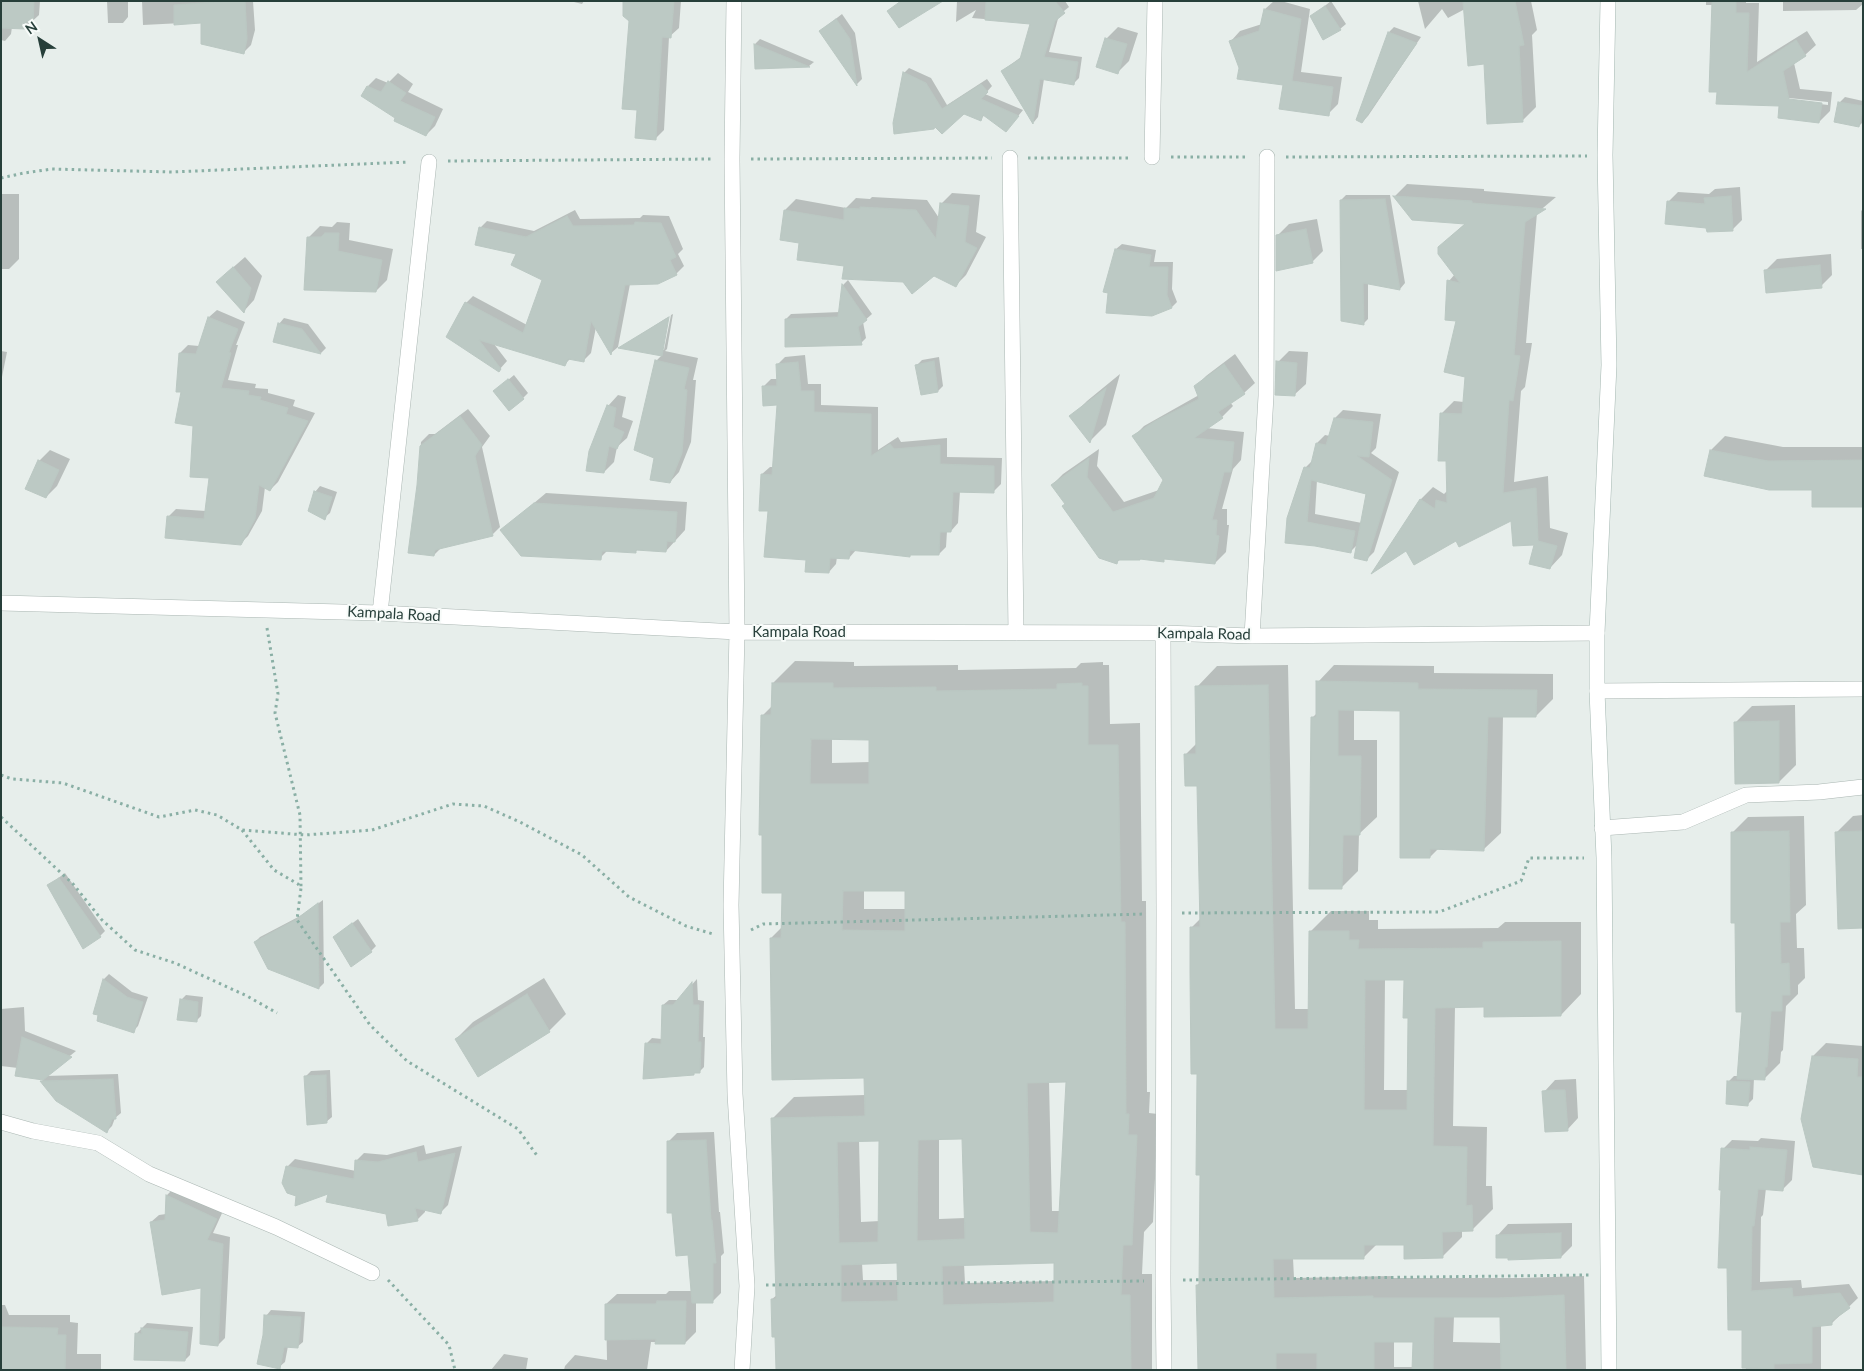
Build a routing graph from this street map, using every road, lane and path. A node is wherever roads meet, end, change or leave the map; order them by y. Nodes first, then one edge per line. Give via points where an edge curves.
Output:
1 (734, 1) edge
2 (1155, 1) edge
3 (1608, 1) edge
4 (1605, 155) junction
5 (1152, 157) junction
6 (1010, 158) junction
7 (1267, 158) junction
8 (732, 159) junction
9 (429, 162) junction
10 (1, 178) edge
11 (1, 603) edge
12 (264, 609) junction
13 (380, 613) junction
14 (737, 632) junction
15 (1016, 633) junction
16 (1163, 633) junction
17 (1596, 633) junction
18 (1252, 636) junction
19 (1863, 689) edge
20 (1597, 690) junction
21 (1863, 787) edge
22 (1, 817) edge
23 (1602, 828) junction
24 (242, 830) dead end
25 (1604, 858) junction
26 (301, 888) junction
27 (1439, 912) dead end
28 (277, 1013) dead end
29 (1, 1122) edge
30 (538, 1158) dead end
31 (372, 1273) joint
32 (455, 1370) edge
33 (742, 1370) edge
34 (1164, 1370) edge
35 (1609, 1370) edge

1 - 8 street
2 - 5 street
3 - 4 street
4 - 7 path
4 - 17 street via 1609,366
5 - 6 path
5 - 7 path
6 - 8 path
6 - 15 street
7 - 18 street via 1266,396
8 - 9 path
8 - 14 street
9 - 10 path via 172,172 52,169
9 - 13 street
11 - 12 street, Kampala Road
12 - 13 street, Kampala Road
12 - 26 path via 278,694 275,713 300,815
13 - 14 street, Kampala Road
14 - 15 street, Kampala Road
14 - 33 street via 732,905 735,1094 747,1286
15 - 16 street, Kampala Road
16 - 18 street, Kampala Road
16 - 34 street
17 - 18 street, Kampala Road
17 - 20 street
19 - 20 street
20 - 23 street
21 - 23 street via 1746,795 1684,822
22 - 28 path via 74,885 101,919 135,950 175,963
23 - 25 street
24 - 26 path via 274,870
25 - 27 path via 1529,858 1521,881
25 - 35 street
26 - 30 path via 298,920 370,1025 407,1061 518,1129
29 - 31 street via 98,1144 150,1174 276,1227
31 - 32 path via 391,1282 450,1346

